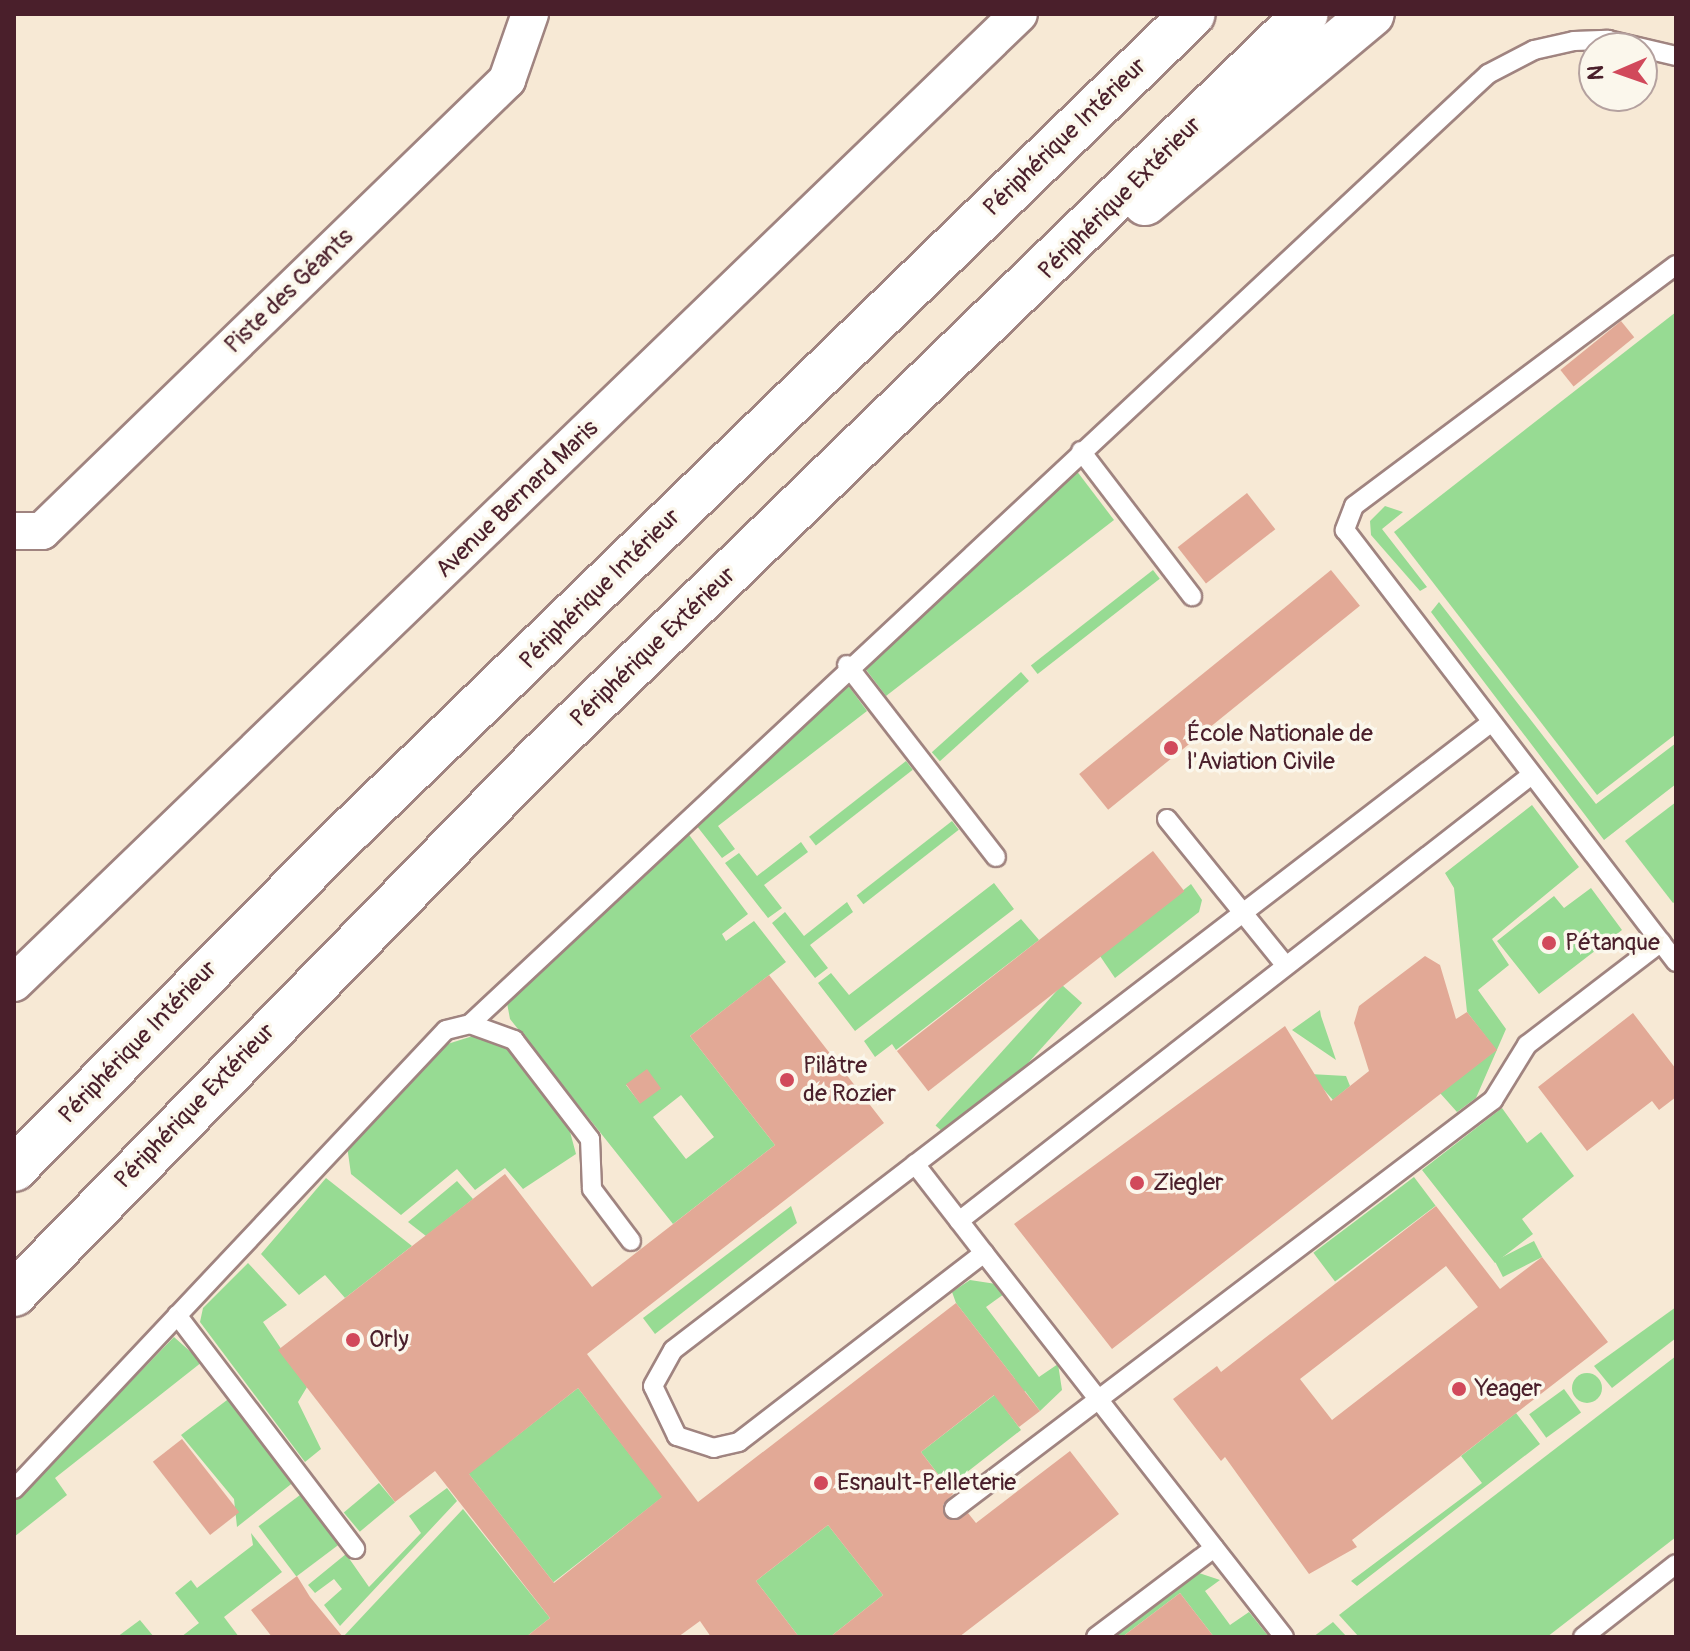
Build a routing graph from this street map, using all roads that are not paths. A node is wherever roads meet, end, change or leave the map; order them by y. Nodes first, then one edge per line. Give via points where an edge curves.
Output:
1 (530, 14) edge
2 (1019, 14) edge
3 (1193, 14) edge
4 (1306, 14) edge
5 (1372, 14) edge
6 (1676, 56) edge
7 (1676, 265) edge
8 (1018, 298) junction
9 (1081, 451) junction
10 (14, 531) edge
11 (1192, 596) dead end
12 (847, 665) junction
13 (1489, 724) junction
14 (1529, 777) junction
15 (1167, 819) dead end
16 (996, 857) dead end
17 (1243, 913) junction
18 (1661, 942) junction
19 (1676, 962) edge
20 (1286, 966) junction
21 (14, 983) edge
22 (470, 1024) junction
23 (915, 1164) junction
24 (14, 1169) edge
25 (959, 1221) junction
26 (631, 1241) dead end
27 (984, 1253) junction
28 (14, 1294) edge
29 (177, 1315) junction
30 (1099, 1401) junction
31 (14, 1489) edge
32 (954, 1509) dead end
33 (1214, 1548) junction
34 (355, 1549) dead end
35 (1676, 1564) edge
36 (1096, 1637) edge
37 (1284, 1637) edge
38 (1583, 1637) edge

1 - 10 street, Piste des Géants via 507,80 42,531
2 - 21 street, Avenue Bernard Maris
3 - 24 highway, Périphérique Intérieur via 352,828
4 - 8 highway, Périphérique Extérieur
5 - 8 highway via 1215,152
6 - 9 lane via 1608,40 1574,41 1534,50 1488,74
7 - 13 lane via 1354,506 1345,521 1348,539
8 - 28 highway, Périphérique Extérieur via 540,756
9 - 11 lane
9 - 12 lane
12 - 16 lane
12 - 22 lane
13 - 14 lane
13 - 17 lane
14 - 18 lane
14 - 20 lane
15 - 17 lane
17 - 20 lane
17 - 23 lane
18 - 19 lane
18 - 30 lane via 1527,1045 1493,1100
20 - 25 lane
22 - 26 lane via 514,1040 590,1139 592,1189
22 - 29 lane via 427,1043
23 - 25 lane
23 - 27 lane via 673,1350 653,1386 677,1436 714,1448 739,1442
25 - 27 lane
27 - 30 lane
29 - 31 lane
29 - 34 lane
30 - 32 lane
30 - 33 lane
33 - 36 lane
33 - 37 lane
35 - 38 lane

